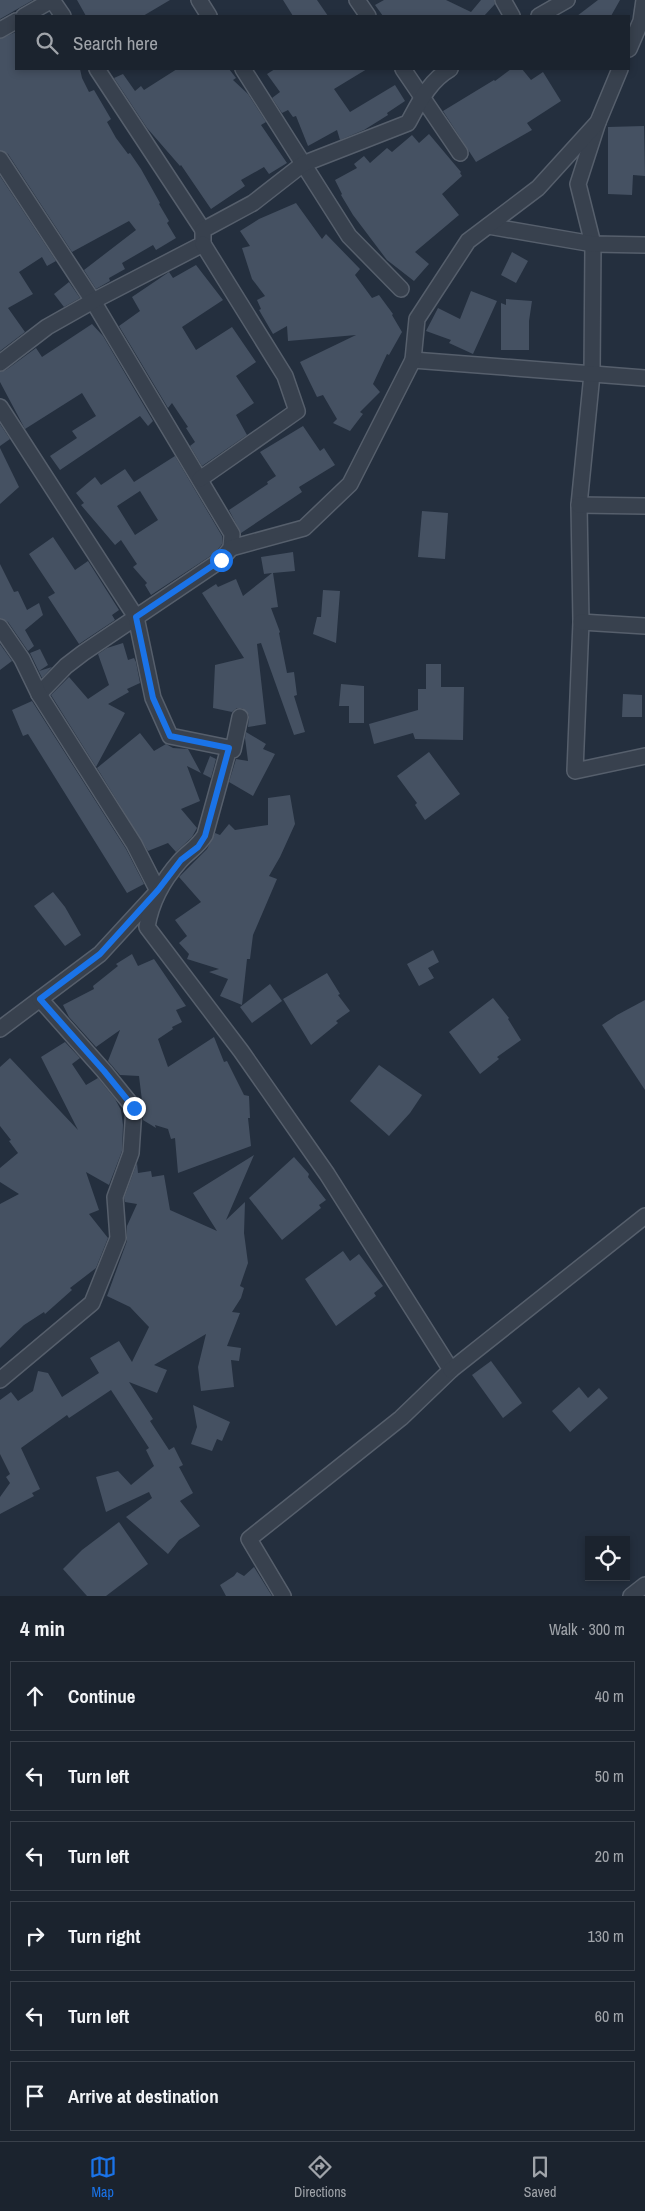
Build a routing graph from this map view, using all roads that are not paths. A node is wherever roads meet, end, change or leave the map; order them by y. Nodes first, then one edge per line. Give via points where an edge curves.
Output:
1 (199, 0) edge
2 (357, 0) edge
3 (503, 0) edge
4 (567, 0) edge
5 (644, 0) edge
6 (26, 15) edge
7 (62, 15) edge
8 (208, 15) edge
9 (367, 15) edge
10 (511, 15) edge
11 (540, 15) edge
12 (15, 22) edge
13 (0, 30) edge
14 (630, 46) edge
15 (98, 70) edge
16 (244, 70) edge
17 (404, 70) edge
18 (448, 70) edge
19 (620, 70) edge
20 (422, 97) junction
21 (598, 122) junction
22 (460, 153) dead end
23 (0, 159) edge
24 (303, 164) junction
25 (488, 226) junction
26 (203, 237) junction
27 (594, 244) junction
28 (645, 245) edge
29 (401, 289) dead end
30 (94, 301) junction
31 (413, 360) junction
32 (0, 363) edge
33 (592, 374) junction
34 (645, 378) edge
35 (0, 407) edge
36 (200, 479) junction
37 (579, 505) junction
38 (645, 506) edge
39 (231, 548) junction
40 (136, 617) junction
41 (582, 622) junction
42 (645, 626) edge
43 (0, 627) edge
44 (39, 694) junction
45 (240, 717) dead end
46 (229, 748) junction
47 (645, 756) edge
48 (158, 890) junction
49 (40, 999) junction
50 (0, 1028) edge
51 (645, 1216) edge
52 (451, 1370) junction
53 (0, 1380) edge
54 (645, 1585) edge
55 (283, 1596) edge
56 (631, 1596) edge

1 - 8 street
2 - 9 street
3 - 10 street
4 - 11 street
5 - 14 street
6 - 7 street via 52,0
12 - 13 street
15 - 26 street
16 - 24 street
17 - 20 street
18 - 20 street via 438,76
19 - 21 street
20 - 22 street
20 - 24 street via 408,123
21 - 25 street via 538,188
21 - 27 street via 578,184
23 - 30 street
24 - 26 street
24 - 29 street via 349,236
25 - 27 street
25 - 31 street via 468,241 418,319
26 - 30 street
26 - 36 street via 285,376 296,410
27 - 28 street
27 - 33 street
30 - 32 street via 47,327
30 - 36 street
31 - 33 street
31 - 39 street via 350,484 304,528
33 - 34 street
33 - 37 street
35 - 40 street
36 - 39 street via 232,534
37 - 38 street
37 - 41 street
39 - 40 street via 221,560
40 - 44 street via 66,666
40 - 46 street via 153,698 170,736
41 - 42 street
41 - 47 street via 575,771
43 - 44 street
44 - 48 street via 134,844
45 - 46 street via 233,750
46 - 48 street via 205,836
48 - 49 street via 100,954
48 - 52 street via 149,911 147,927 241,1051 327,1174
49 - 50 street
49 - 53 street via 134,1108 131,1153 115,1197 118,1238 92,1303
51 - 52 street
52 - 55 street via 401,1418 249,1539
54 - 56 street

